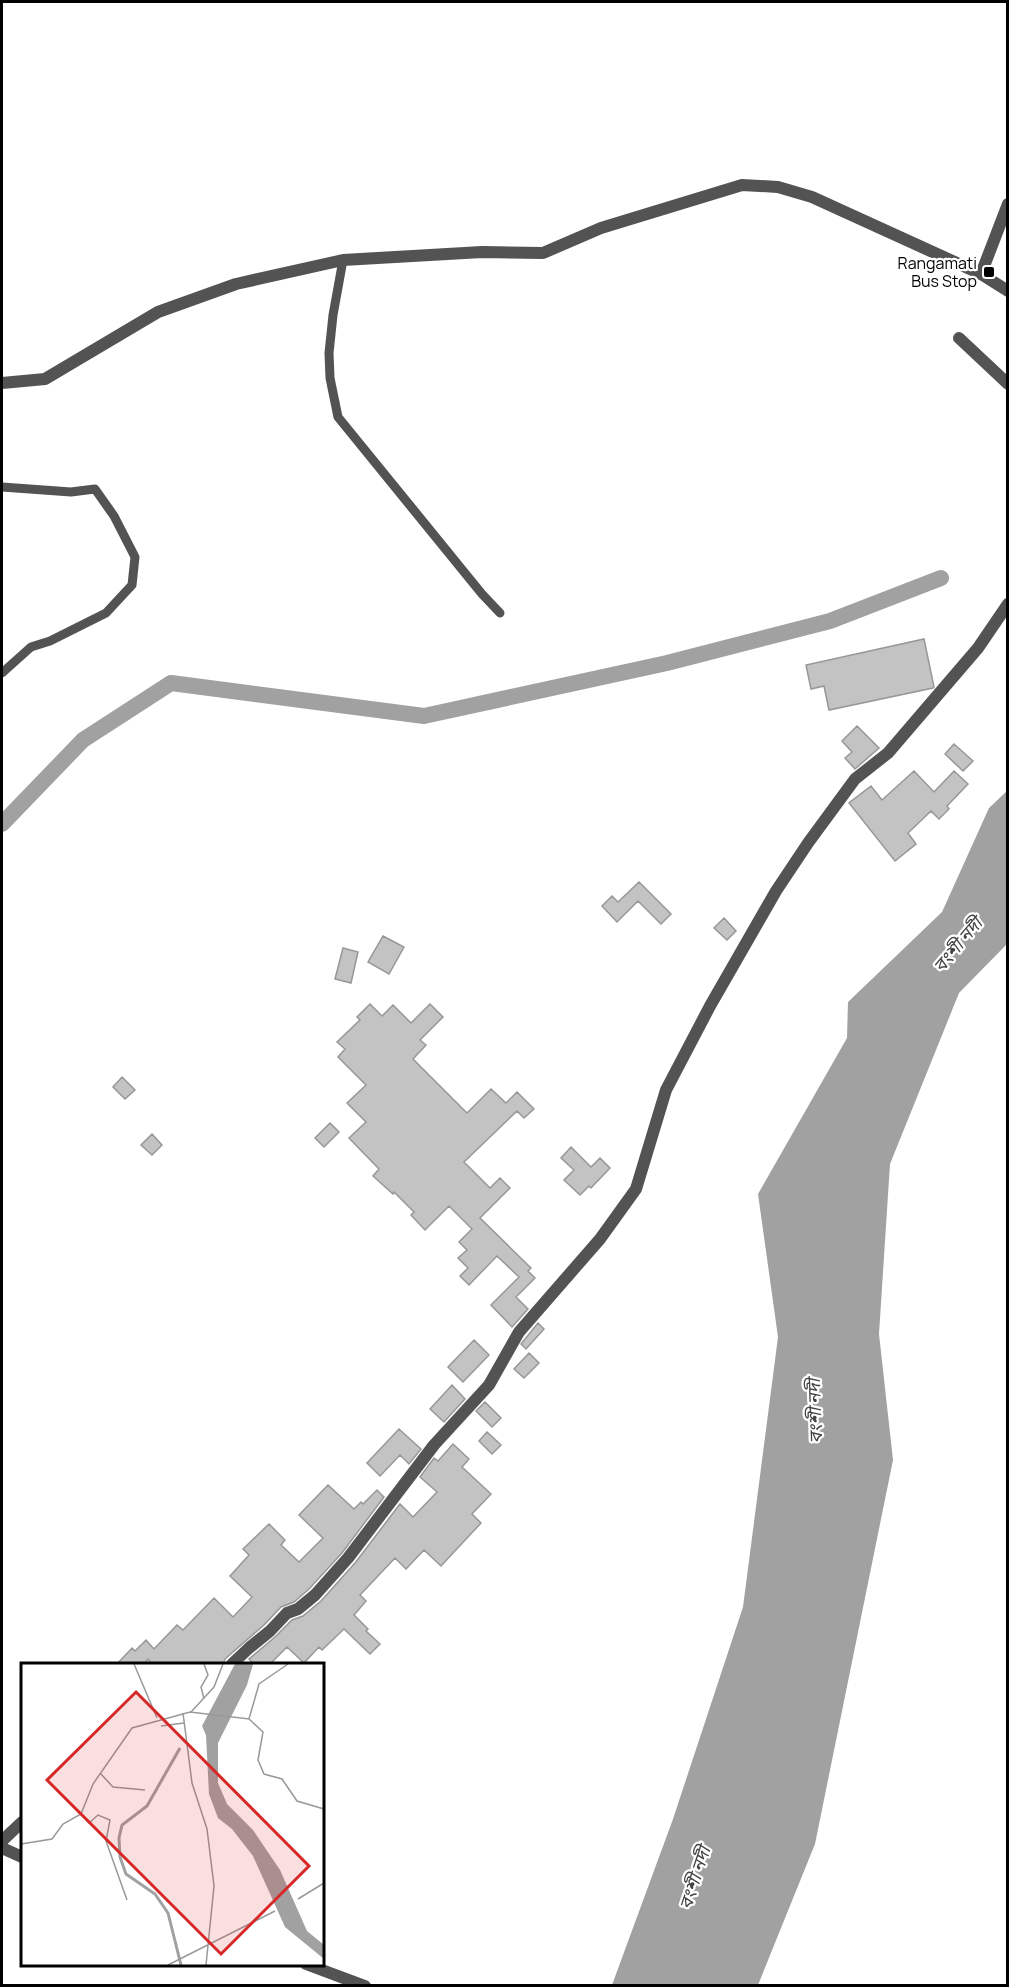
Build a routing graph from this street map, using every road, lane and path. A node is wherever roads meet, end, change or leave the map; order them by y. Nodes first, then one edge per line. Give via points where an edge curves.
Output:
1 (1008, 204) edge
2 (343, 260) junction
3 (981, 274) junction
4 (1008, 291) edge
5 (959, 338) dead end
6 (2, 383) edge
7 (1008, 384) edge
8 (2, 487) edge
9 (1008, 604) edge
10 (500, 613) dead end
11 (2, 673) edge
12 (234, 1663) edge
13 (21, 1823) edge
14 (2, 1841) edge
15 (2, 1848) edge
16 (21, 1857) edge
17 (309, 1966) edge
18 (365, 1986) edge

1 - 3 street
2 - 3 street via 482,252 543,253 601,228 742,185 778,187 812,197
2 - 6 street via 236,284 158,312 45,379
2 - 10 lane via 329,352 338,417
3 - 4 street
5 - 7 street
8 - 11 lane via 71,492 95,489 135,557 132,585 106,613 31,647
9 - 12 street via 978,648 888,753 855,779 776,891 666,1090 636,1189 600,1239 519,1332 489,1385 434,1444 348,1558 315,1595 287,1613
13 - 14 street
15 - 16 street
17 - 18 street

